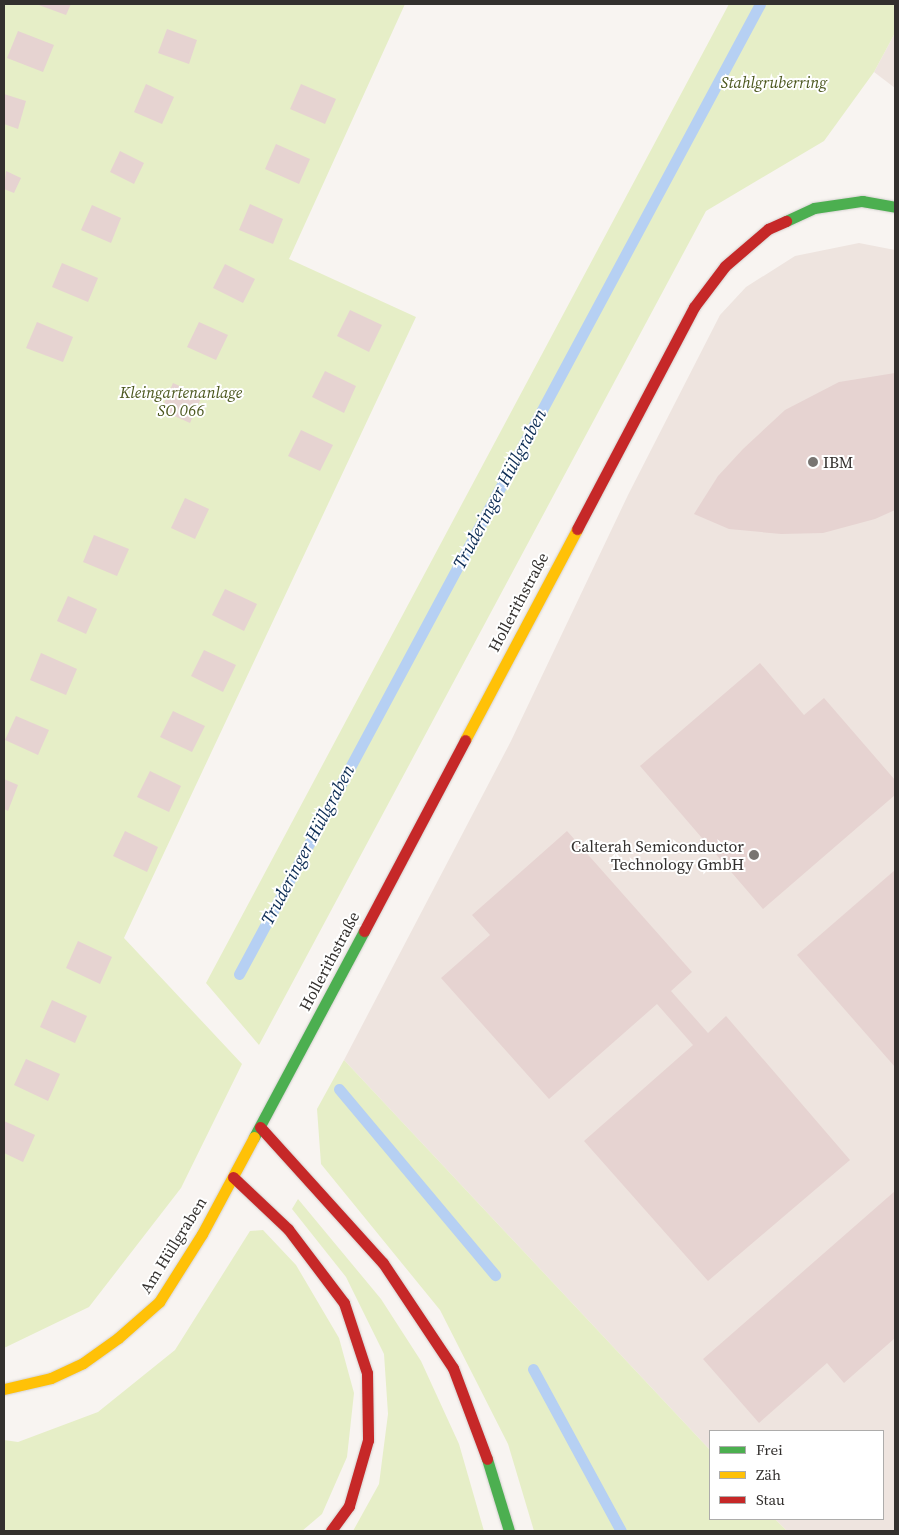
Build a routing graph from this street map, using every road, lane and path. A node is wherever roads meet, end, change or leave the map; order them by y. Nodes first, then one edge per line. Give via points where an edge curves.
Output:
1 (895, 207) edge
2 (260, 1127) junction
3 (233, 1177) junction
4 (4, 1389) edge
5 (331, 1531) edge
6 (510, 1531) edge

1 - 2 main road, Hollerithstraße via 862,201 814,208 768,228 725,266 694,307
2 - 3 main road, Am Hüllgraben
2 - 6 main road via 383,1263 453,1368 482,1441
3 - 4 main road, Am Hüllgraben via 159,1302 83,1364 51,1378
3 - 5 main road via 288,1228 344,1303 367,1373 368,1440 350,1506

